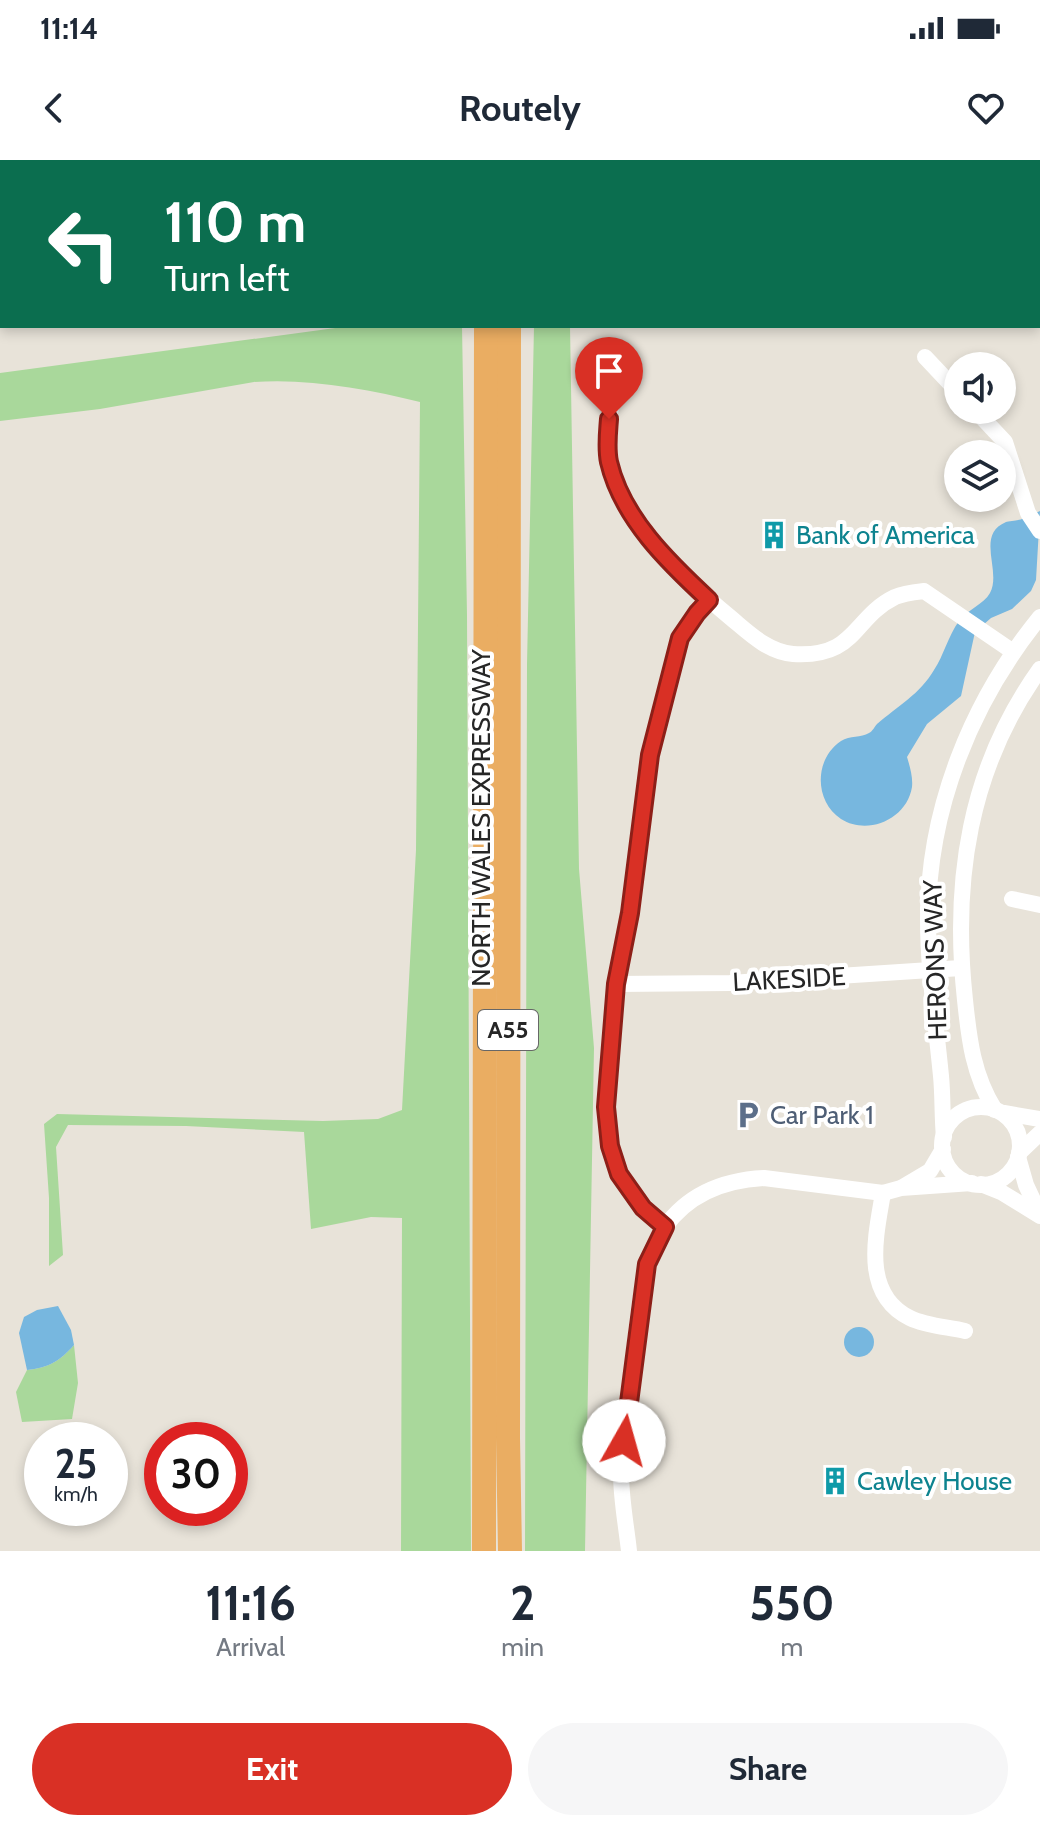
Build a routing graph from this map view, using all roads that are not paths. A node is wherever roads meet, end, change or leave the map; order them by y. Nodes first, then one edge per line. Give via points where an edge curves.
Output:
1 (474, 328) edge
2 (486, 328) edge
3 (509, 328) edge
4 (517, 328) edge
5 (925, 357) dead end
6 (624, 372) dead end
7 (944, 377) edge
8 (988, 424) edge
9 (509, 508) junction
10 (1040, 531) edge
11 (709, 600) junction
12 (1040, 617) edge
13 (1012, 651) junction
14 (1040, 669) edge
15 (486, 695) junction
16 (1012, 899) dead end
17 (1040, 905) edge
18 (961, 968) junction
19 (931, 972) junction
20 (616, 984) junction
21 (999, 1111) junction
22 (1040, 1119) edge
23 (1040, 1133) edge
24 (943, 1143) junction
25 (1019, 1155) junction
26 (976, 1184) junction
27 (901, 1188) junction
28 (883, 1193) junction
29 (1040, 1216) edge
30 (665, 1227) junction
31 (965, 1331) dead end
32 (484, 1551) edge
33 (510, 1551) edge
34 (629, 1551) edge

1 - 15 highway
2 - 15 highway, NORTH WALES EXPRESSWAY / A55
3 - 9 highway, NORTH WALES EXPRESSWAY / A55
4 - 9 highway
5 - 7 street
6 - 11 street via 612,406 608,444 620,493 653,543
8 - 10 street via 1005,442 1028,513
9 - 33 highway, NORTH WALES EXPRESSWAY / A55
11 - 13 street via 762,644 790,654 824,652 845,643 893,598 924,591
11 - 20 street via 680,638 658,719
12 - 13 street, HERONS WAY
13 - 19 street, HERONS WAY via 978,710 946,795 932,858
14 - 18 street, HERONS WAY via 986,769 971,823 962,870
15 - 32 highway, NORTH WALES EXPRESSWAY / A55
16 - 17 street
18 - 19 street, LAKESIDE
18 - 21 street, HERONS WAY via 975,1068
19 - 20 street, LAKESIDE
19 - 24 street, HERONS WAY
20 - 30 street via 606,1107 610,1146 633,1197
21 - 22 street
21 - 24 street via 967,1110 951,1121
21 - 25 street via 1016,1129
23 - 25 street
24 - 26 street via 954,1173
24 - 27 street via 930,1171
25 - 26 street via 1005,1177
25 - 29 street
26 - 27 street
26 - 29 street via 1001,1192
27 - 28 street
28 - 30 street via 744,1179 699,1195
28 - 31 street via 874,1263 887,1298 912,1319
30 - 34 street via 647,1264 621,1466

